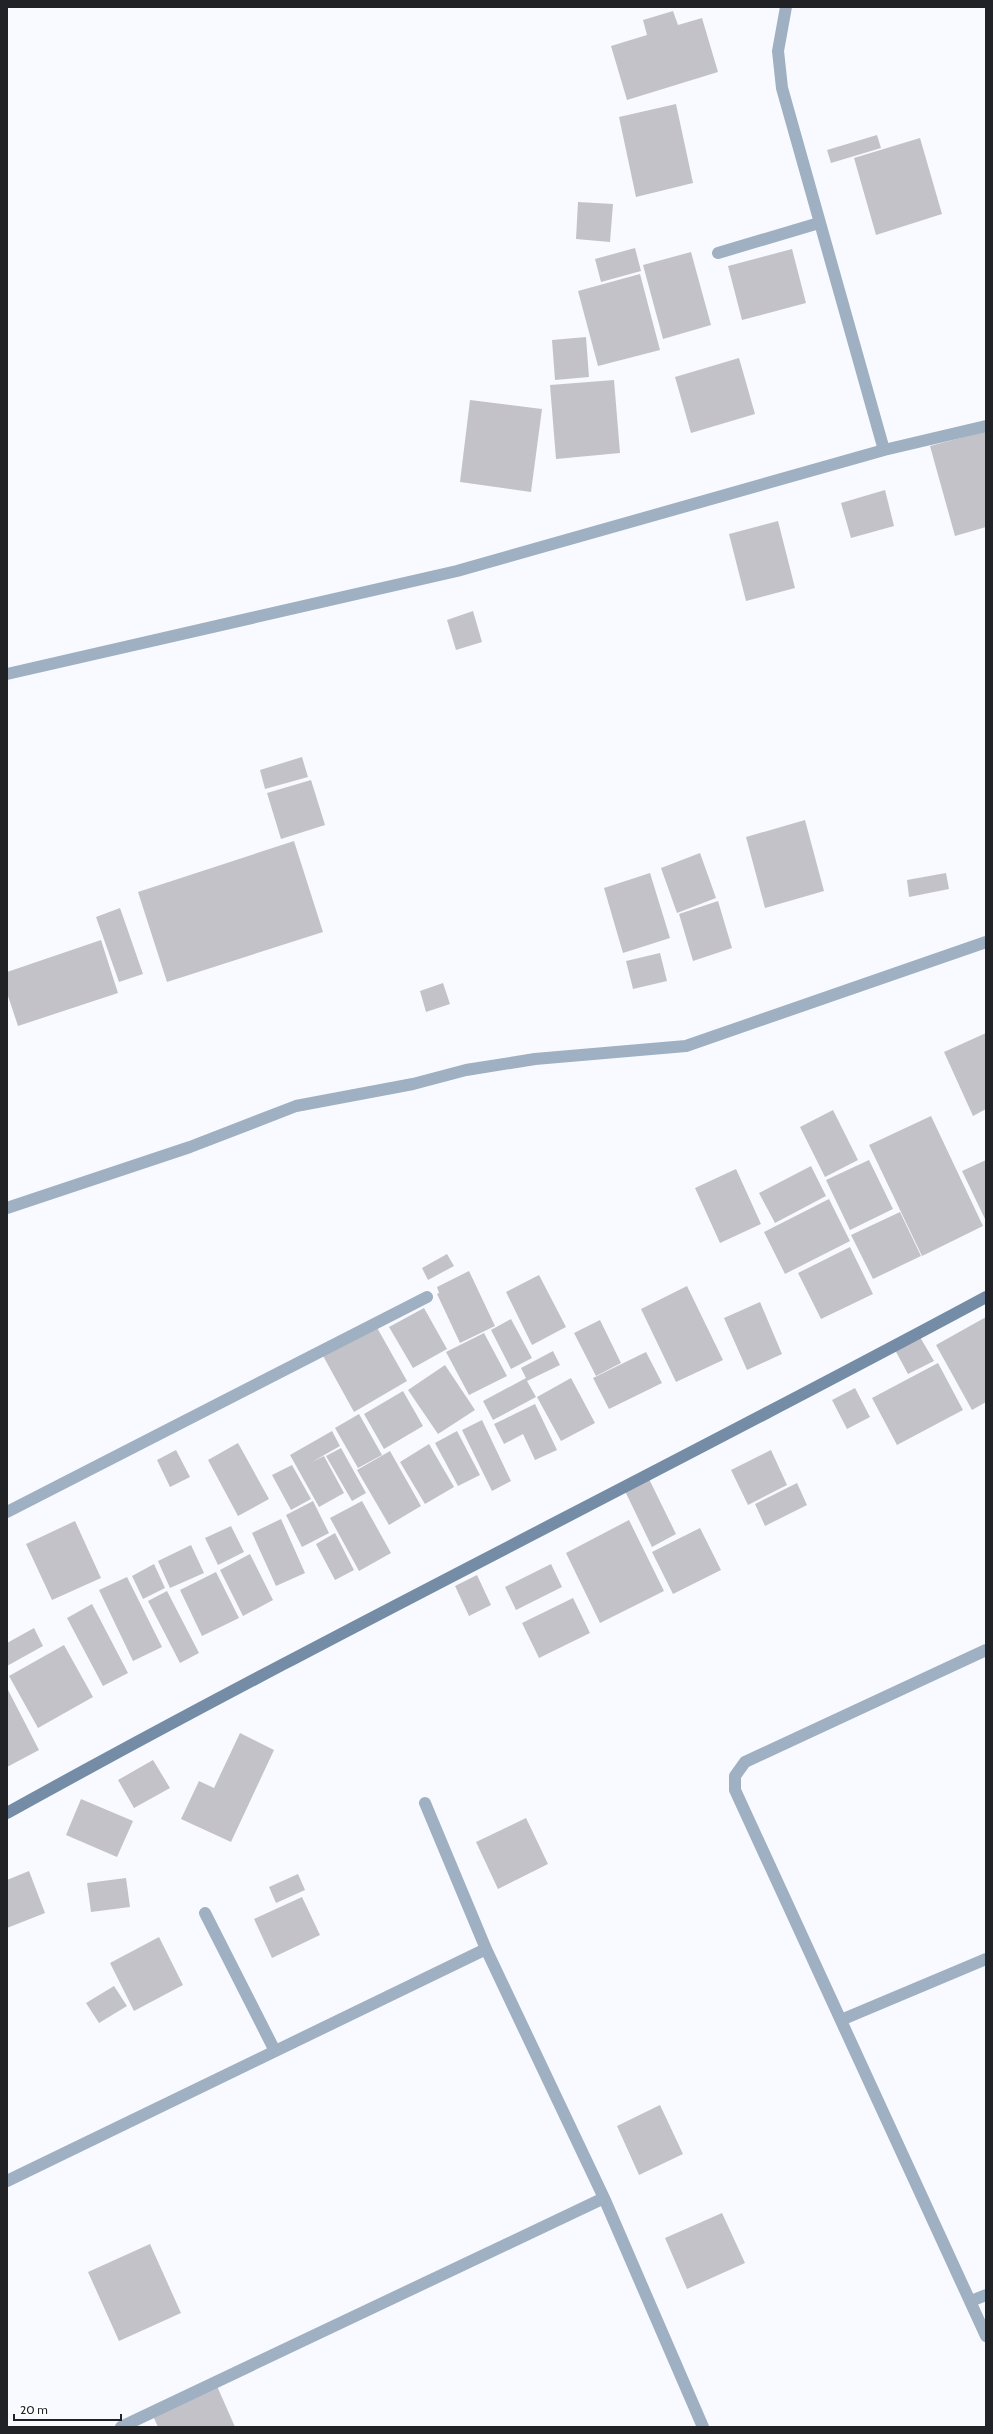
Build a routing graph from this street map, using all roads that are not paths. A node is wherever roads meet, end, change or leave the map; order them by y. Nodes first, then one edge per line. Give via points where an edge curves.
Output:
1 (786, 7) edge
2 (819, 223) junction
3 (718, 253) dead end
4 (986, 426) edge
5 (884, 450) junction
6 (7, 674) edge
7 (986, 942) edge
8 (7, 1208) edge
9 (427, 1297) dead end
10 (986, 1297) edge
11 (7, 1512) edge
12 (986, 1650) edge
13 (425, 1803) dead end
14 (7, 1813) edge
15 (205, 1913) dead end
16 (486, 1949) junction
17 (986, 1959) edge
18 (841, 2020) junction
19 (275, 2051) junction
20 (7, 2181) edge
21 (604, 2198) junction
22 (986, 2295) edge
23 (970, 2301) junction
24 (986, 2336) edge
25 (121, 2427) edge
26 (703, 2427) edge

1 - 2 street via 778,51 782,88
2 - 3 street
2 - 5 street
4 - 5 street
5 - 6 street via 457,571
7 - 8 street via 686,1046 535,1059 466,1070 413,1084 296,1106 190,1147
9 - 11 street
10 - 14 main road via 809,1393 142,1738
12 - 18 street via 744,1762 735,1776 735,1790
13 - 16 street
15 - 19 street
16 - 19 street
16 - 21 street
17 - 18 street
18 - 23 street
19 - 20 street
21 - 25 street
21 - 26 street
22 - 23 street
23 - 24 street

